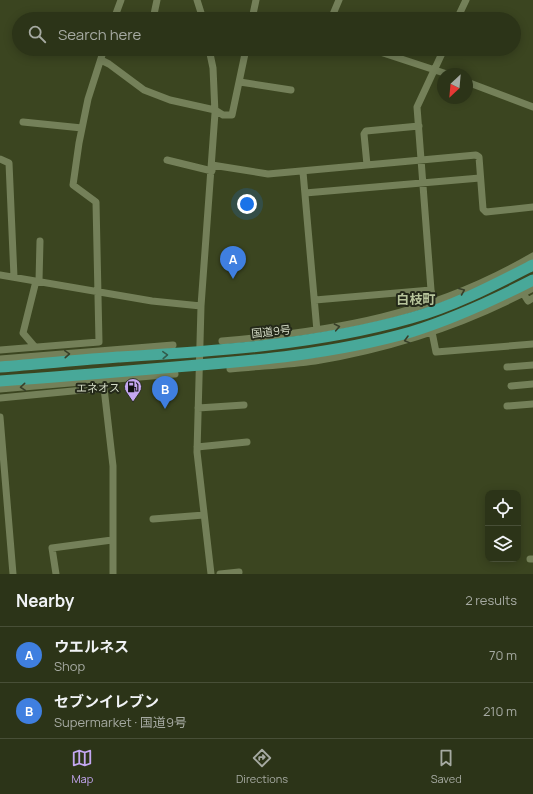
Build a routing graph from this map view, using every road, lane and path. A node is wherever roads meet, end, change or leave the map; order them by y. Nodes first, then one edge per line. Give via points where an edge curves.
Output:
1 (121, 0) edge
2 (157, 0) edge
3 (197, 0) edge
4 (256, 0) edge
5 (339, 0) edge
6 (466, 0) edge
7 (117, 12) edge
8 (154, 12) edge
9 (201, 12) edge
10 (253, 12) edge
11 (334, 12) edge
12 (461, 12) edge
13 (102, 56) edge
14 (210, 56) edge
15 (245, 56) edge
16 (393, 56) edge
17 (441, 56) edge
18 (101, 60) junction
19 (435, 69) junction
20 (240, 82) junction
21 (473, 84) edge
22 (291, 90) dead end
23 (533, 107) edge
24 (215, 110) junction
25 (23, 122) dead end
26 (419, 126) junction
27 (82, 128) junction
28 (0, 159) edge
29 (167, 160) dead end
30 (421, 160) junction
31 (367, 165) junction
32 (212, 168) junction
33 (303, 172) junction
34 (480, 178) junction
35 (423, 183) junction
36 (305, 193) junction
37 (533, 207) edge
38 (40, 241) dead end
39 (533, 256) edge
40 (533, 265) edge
41 (515, 266) junction
42 (0, 275) edge
43 (14, 277) junction
44 (509, 277) junction
45 (533, 280) edge
46 (37, 281) junction
47 (533, 288) edge
48 (431, 290) junction
49 (97, 292) junction
50 (523, 293) junction
51 (533, 298) edge
52 (315, 300) junction
53 (434, 302) junction
54 (202, 306) junction
55 (394, 315) junction
56 (383, 325) junction
57 (318, 331) junction
58 (432, 332) junction
59 (257, 338) junction
60 (222, 341) dead end
61 (533, 344) edge
62 (173, 345) dead end
63 (35, 347) junction
64 (246, 347) junction
65 (0, 350) edge
66 (105, 350) junction
67 (199, 353) junction
68 (31, 356) junction
69 (117, 357) junction
70 (280, 358) junction
71 (0, 359) edge
72 (290, 363) junction
73 (21, 365) junction
74 (533, 365) edge
75 (199, 366) junction
76 (0, 367) edge
77 (507, 367) dead end
78 (155, 369) junction
79 (230, 369) dead end
80 (175, 374) dead end
81 (146, 376) junction
82 (59, 377) junction
83 (0, 381) edge
84 (533, 384) edge
85 (49, 385) junction
86 (511, 386) dead end
87 (0, 389) edge
88 (0, 398) edge
89 (533, 404) edge
90 (244, 405) dead end
91 (507, 406) dead end
92 (198, 408) junction
93 (0, 417) edge
94 (247, 442) dead end
95 (197, 447) junction
96 (204, 515) junction
97 (153, 519) dead end
98 (112, 540) junction
99 (240, 572) dead end
100 (13, 574) edge
101 (56, 574) edge
102 (113, 574) edge
103 (210, 574) edge
104 (220, 574) edge

1 - 7 street
2 - 8 street
3 - 9 street
4 - 10 street
5 - 11 street
6 - 12 street
13 - 18 street
14 - 24 street
15 - 20 street
16 - 19 street
17 - 19 street
18 - 24 street via 144,90 170,100
18 - 27 street via 88,99
19 - 26 street via 417,107
20 - 22 street
20 - 24 street via 232,115 223,115
21 - 23 street
24 - 32 street
25 - 27 street
26 - 30 street
26 - 31 street via 366,131 364,134
27 - 49 street via 73,185 96,202
28 - 43 street via 9,163
29 - 32 street
30 - 31 street
30 - 34 street via 476,155 479,157
30 - 35 street
31 - 33 street
32 - 33 street via 268,174
32 - 54 street
33 - 36 street
34 - 35 street
34 - 37 street via 483,209 486,212
35 - 36 street
35 - 48 street
36 - 52 street
38 - 46 street
39 - 41 street
40 - 44 highway, 国道9号
41 - 44 street
53 -> 41 street via 466,290
42 - 43 street
43 - 46 street
44 - 56 highway, 国道9号 via 452,303
45 - 70 highway via 489,302 412,332 364,344
46 - 49 street
46 - 63 street via 23,333
47 - 50 street
48 - 52 street
48 - 53 street
49 - 54 street
49 - 63 street via 99,342
50 - 51 street via 528,301
50 - 58 street via 458,324
52 - 57 street
53 - 55 street
54 - 67 street
55 - 56 street
57 -> 55 street
56 - 64 highway, 国道9号 via 313,339
57 - 59 street
58 - 61 street via 436,352
58 -> 72 street via 361,352
59 - 60 street
59 - 64 street
62 - 66 street
63 - 65 street
64 - 67 highway, 国道9号
68 -> 66 street
66 - 69 street
69 -> 67 highway, 国道9号
67 - 75 street
68 - 71 street
68 - 73 street
69 - 73 highway, 国道9号
70 - 72 street
70 - 75 highway
72 - 79 street
73 - 76 highway, 国道9号
74 - 77 street
75 - 78 highway
75 - 92 street
78 - 81 street
78 - 82 highway
80 - 81 street
81 - 85 street
82 - 83 highway
82 - 85 street
84 - 86 street
85 -> 87 street
88 - 98 street via 104,388 113,466
89 - 91 street
90 - 92 street
92 - 95 street
93 - 100 street
94 - 95 street
95 - 96 street
96 - 97 street
96 - 103 street
98 - 101 street via 52,548
98 - 102 street
99 - 104 street

